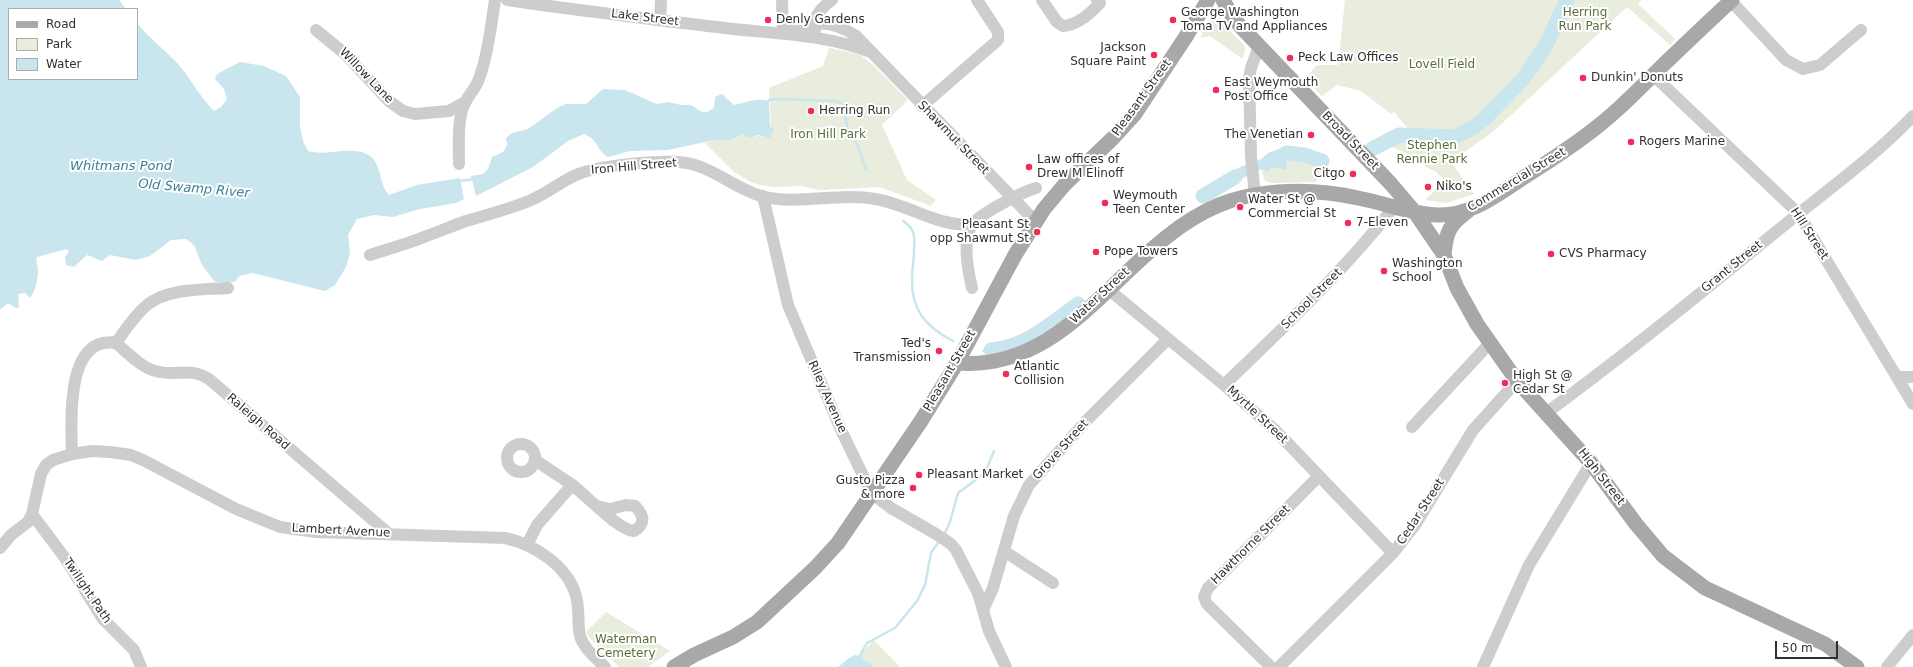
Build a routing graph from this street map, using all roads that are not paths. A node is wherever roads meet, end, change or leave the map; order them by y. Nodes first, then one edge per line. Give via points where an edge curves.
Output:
1 (495, 0) edge
2 (507, 0) edge
3 (661, 0) edge
4 (782, 0) edge
5 (832, 0) edge
6 (835, 0) edge
7 (978, 0) edge
8 (1042, 0) edge
9 (1208, 0) edge
10 (1223, 0) edge
11 (1731, 0) edge
12 (1099, 1) edge
13 (660, 20) junction
14 (821, 23) junction
15 (316, 30) dead end
16 (1860, 30) dead end
17 (783, 33) junction
18 (817, 39) junction
19 (1259, 46) junction
20 (873, 53) junction
21 (1653, 75) junction
22 (465, 102) junction
23 (922, 106) junction
24 (1913, 116) edge
25 (460, 164) dead end
26 (1036, 188) dead end
27 (1254, 189) junction
28 (763, 196) junction
29 (1011, 198) junction
30 (1394, 207) junction
31 (1468, 210) junction
32 (1414, 211) junction
33 (1798, 213) junction
34 (1035, 222) junction
35 (972, 224) junction
36 (370, 255) dead end
37 (1444, 255) junction
38 (228, 288) dead end
39 (972, 288) dead end
40 (1108, 289) junction
41 (1168, 339) junction
42 (116, 343) junction
43 (1490, 343) junction
44 (957, 363) junction
45 (1897, 377) junction
46 (1913, 377) edge
47 (1517, 381) junction
48 (1224, 385) junction
49 (1913, 404) edge
50 (1546, 413) junction
51 (1412, 427) dead end
52 (72, 454) junction
53 (535, 460) dead end
54 (1591, 463) junction
55 (1319, 476) junction
56 (572, 485) junction
57 (872, 494) junction
58 (597, 506) dead end
59 (32, 514) junction
60 (388, 533) junction
61 (526, 545) junction
62 (0, 548) edge
63 (1004, 551) junction
64 (1394, 553) junction
65 (1053, 583) dead end
66 (984, 608) junction
67 (1913, 635) edge
68 (141, 667) edge
69 (605, 667) edge
70 (674, 667) edge
71 (1006, 667) edge
72 (1271, 667) edge
73 (1279, 667) edge
74 (1483, 667) edge
75 (1857, 667) edge
76 (1887, 667) edge

1 - 22 street via 479,79 473,93
2 - 13 street, Lake Street
3 - 13 street
4 - 17 street
5 - 14 street via 818,12
6 - 14 street
7 - 23 street via 998,32 998,40
8 - 12 street via 1057,22 1063,26 1086,16
9 - 34 main road, Pleasant Street via 1149,93 1123,128 1057,192
10 - 19 main road, Broad Street via 1234,19
11 - 16 street via 1786,60 1804,69 1820,65
11 - 21 main road, Commercial Street
13 - 17 street, Lake Street
14 - 17 street, Lake Street
14 - 18 street
14 - 20 street, Shawmut Street via 850,32
15 - 22 street, Willow Lane via 344,53 389,101 403,111 415,114 449,111
17 - 18 street, Lake Street
18 - 20 street, Shawmut Street via 854,46
19 - 27 street via 1249,79
19 - 32 main road, Broad Street
20 - 23 street, Shawmut Street
21 - 31 main road, Commercial Street via 1609,117 1568,148
21 - 33 street, Hill Street
22 - 25 street via 461,114
23 - 29 street, Shawmut Street
24 - 33 street, Grant Street via 1869,156
26 - 29 street
27 - 30 main road, Commercial Street via 1330,194
27 - 40 main road, Water Street via 1195,218 1159,243
28 - 35 street, Iron Hill Street via 784,199 873,198 905,206 952,224
28 - 36 street, Iron Hill Street via 690,163 600,168 575,175 528,202
28 - 57 street, Riley Avenue via 786,299 842,432
29 - 34 street, Shawmut Street
29 - 35 street
30 - 32 main road, Commercial Street
30 - 48 street, School Street via 1344,267
31 - 32 main road, Commercial Street via 1439,215
31 - 37 main road via 1448,232
32 - 37 main road, High Street
33 - 45 street, Hill Street
33 - 50 street, Grant Street via 1611,366
34 - 44 main road, Pleasant Street
35 - 39 street via 968,234 967,260
37 - 43 main road, High Street via 1457,288
38 - 42 street via 190,290 154,300 138,314
40 - 41 street, Myrtle Street
40 - 44 main road, Water Street via 1056,336 1035,348 989,363
41 - 48 street, Myrtle Street
41 - 63 street, Grove Street via 1087,420 1037,475 1021,499
42 - 52 street via 105,341 96,344 76,374 70,418
42 - 60 street, Raleigh Road via 131,357 158,372 189,371 200,373 209,379
43 - 47 main road, High Street
43 - 51 street
44 - 57 main road, Pleasant Street
45 - 46 street
45 - 49 street, Hill Street
47 - 50 main road, High Street
47 - 64 street, Cedar Street via 1473,430 1415,525
48 - 55 street, Myrtle Street via 1276,431
50 - 54 main road, High Street
52 - 59 street, Lambert Avenue via 53,460 41,474
52 - 60 street, Lambert Avenue via 110,452 131,455 236,509 280,527 316,532
53 - 56 street
54 - 74 street via 1529,565
54 - 75 main road, High Street via 1647,538 1678,568 1705,588 1825,644
55 - 64 street, Myrtle Street
55 - 72 street, Hawthorne Street via 1208,588 1204,597 1207,604
56 - 58 street
56 - 61 street via 537,525
57 - 66 street via 951,544 961,557
57 - 70 main road, Pleasant Street via 824,559 769,611 739,633
59 - 62 street, Lambert Avenue via 28,522 11,535
59 - 68 street, Twilight Path via 65,558 103,619 134,650
60 - 61 street, Lambert Avenue via 505,538
61 - 69 street, Lambert Avenue via 552,562 569,580 576,596 580,637 588,650
63 - 65 street
63 - 66 street, Grove Street
64 - 73 street, Cedar Street
66 - 71 street via 990,630
67 - 76 street

